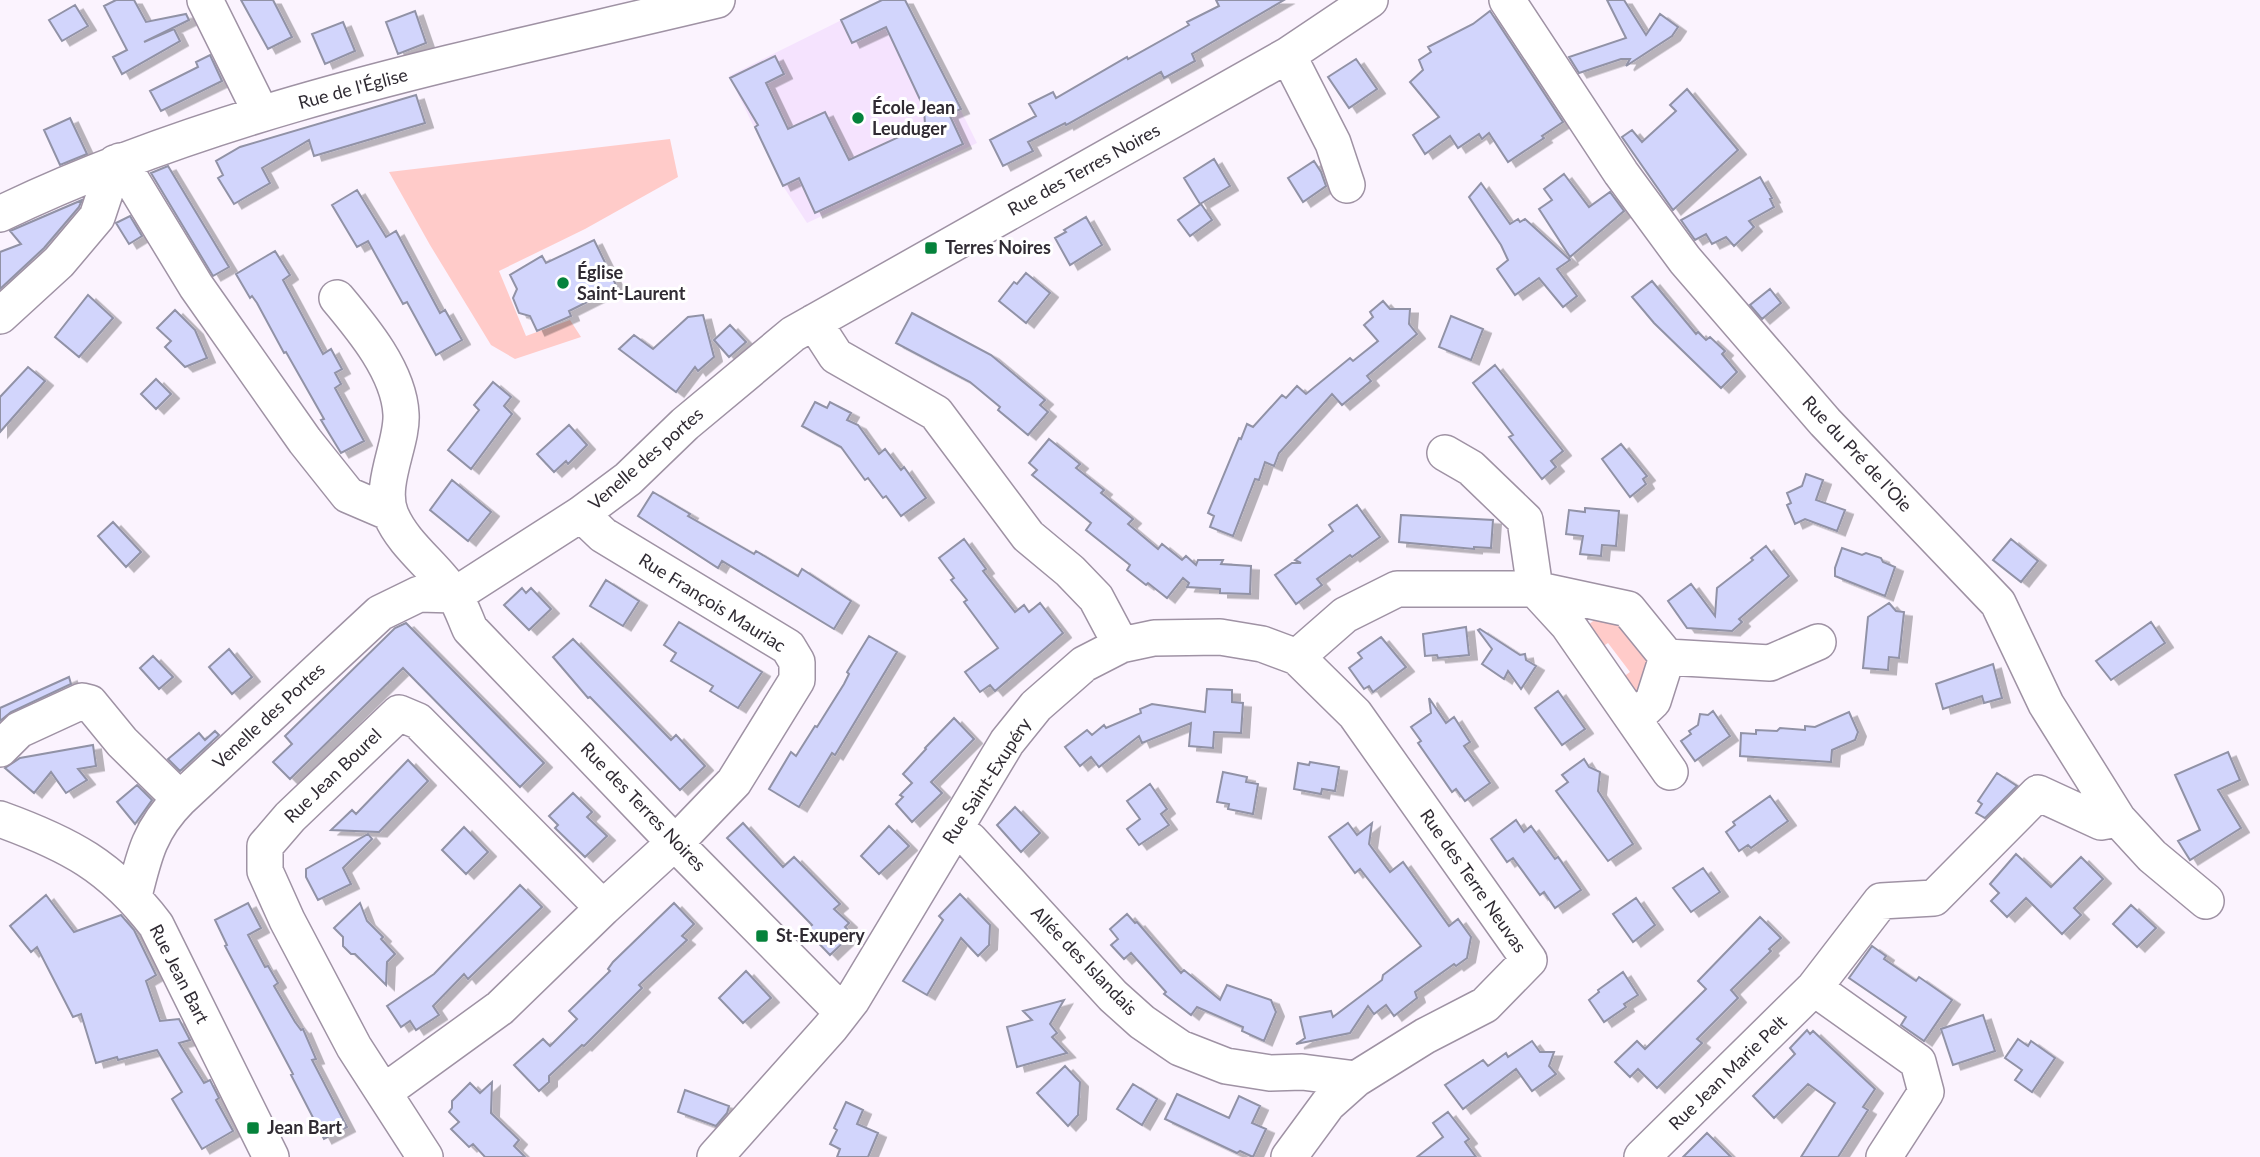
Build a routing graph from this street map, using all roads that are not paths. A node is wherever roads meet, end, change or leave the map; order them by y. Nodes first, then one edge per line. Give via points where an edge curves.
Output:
1 (205, 0) edge
2 (717, 0) edge
3 (1370, 0) edge
4 (1507, 0) edge
5 (1288, 55) junction
6 (261, 113) junction
7 (118, 162) junction
8 (1348, 185) dead end
9 (0, 214) edge
10 (337, 298) dead end
11 (0, 316) edge
12 (804, 328) junction
13 (1445, 453) dead end
14 (390, 513) junction
15 (581, 514) junction
16 (1535, 589) junction
17 (454, 595) junction
18 (1818, 642) dead end
19 (1121, 645) junction
20 (1297, 657) junction
21 (1667, 657) junction
22 (1634, 719) junction
23 (0, 749) edge
24 (1670, 772) dead end
25 (180, 799) junction
26 (2118, 819) junction
27 (0, 820) edge
28 (955, 830) junction
29 (675, 843) junction
30 (134, 896) junction
31 (2207, 901) dead end
32 (603, 908) junction
33 (1814, 988) junction
34 (842, 1012) junction
35 (1356, 1079) junction
36 (384, 1092) junction
37 (271, 1157) edge
38 (425, 1157) edge
39 (715, 1157) edge
40 (1289, 1157) edge
41 (1642, 1157) edge
42 (1884, 1157) edge

1 - 6 street
2 - 6 street, Rue de l'Église
3 - 5 street, Rue des Terres Noires
4 - 26 street, Rue du Pré de l'Oie via 1621,173 1685,260 1825,422 1998,603 2046,704
5 - 8 street via 1333,143
5 - 12 street, Rue des Terres Noires
6 - 7 street, Rue de l'Église
7 - 9 street, Rue de l'Église
7 - 11 street via 97,217 59,262
7 - 14 street via 196,286 305,441 348,495
10 - 14 street via 366,333 395,384 401,415 388,482
12 - 15 street, Venelle des portes
12 - 19 street via 836,356 936,413 1028,536 1096,598
13 - 16 street via 1471,468 1525,520
14 - 17 street, Rue des Terres Noires
15 - 17 street, Venelle des portes
15 - 29 street, Rue François Mauriac via 603,535 788,647 797,662 797,680 734,782
16 - 20 street via 1396,589 1345,615
16 - 21 street via 1628,609
16 - 22 street via 1568,625
17 - 25 street, Venelle des Portes via 419,594 380,613
17 - 29 street, Rue des Terres Noires via 470,629
18 - 21 street via 1770,663
19 - 20 street, Rue Saint-Exupéry via 1154,638 1220,637 1262,644
19 - 28 street, Rue Saint-Exupéry via 1084,664 1036,706 1007,742
20 - 35 street, Rue des Terre Neuvas via 1355,714 1529,960 1485,1005
21 - 22 street via 1653,701
22 - 24 street
23 - 25 street via 19,730 82,701 90,703
25 - 30 street, Venelle des Portes via 162,817 145,854
26 - 31 street, Rue du Pré de l'Oie via 2152,856
26 - 33 street, Rue Jean Marie Pelt via 2101,822 2038,793 1934,898 1881,901
27 - 30 street, Rue Jean Bart via 44,835 86,858
28 - 34 street, Rue Saint-Exupéry
28 - 35 street, Allée des Islandais via 970,840 1113,996 1180,1048 1226,1066
29 - 32 street
29 - 34 street, Rue des Terres Noires
30 - 37 street, Rue Jean Bart via 156,925
32 - 36 street via 500,1008
32 - 36 street, Rue Jean Bourel via 418,721 399,713 265,846 265,871 287,920 354,1047
33 - 41 street, Rue Jean Marie Pelt
33 - 42 street via 1917,1062 1926,1092
34 - 39 street, Rue Saint-Exupéry
35 - 40 street, Rue des Terre Neuvas via 1328,1104
36 - 38 street, Rue Jean Bourel

